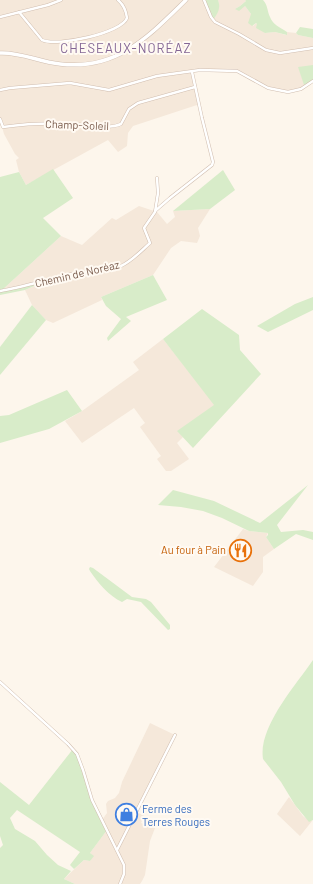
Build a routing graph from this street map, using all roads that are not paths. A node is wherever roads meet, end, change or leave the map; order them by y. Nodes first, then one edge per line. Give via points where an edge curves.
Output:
1 (60, 0) edge
2 (118, 0) edge
3 (186, 0) edge
4 (204, 0) edge
5 (19, 12) junction
6 (0, 17) edge
7 (313, 48) edge
8 (0, 53) edge
9 (192, 72) junction
10 (313, 82) edge
11 (195, 87) junction
12 (0, 90) edge
13 (0, 119) edge
14 (157, 178) dead end
15 (155, 212) junction
16 (0, 291) edge
17 (0, 682) edge
18 (174, 735) dead end
19 (117, 850) junction
20 (120, 884) edge

1 - 5 street
2 - 5 street via 127,16 124,23 93,36 71,41 46,42
3 - 8 street via 143,40 120,54 101,61 61,64 21,54
4 - 7 street via 215,22 266,50 280,53
5 - 6 street
9 - 10 street via 237,71 268,88 288,92 301,89
9 - 11 street
9 - 12 street via 157,76 109,90 70,83
11 - 13 street, Champ-Soleil via 138,103 129,109 121,124 114,126 47,124 3,127
11 - 15 street via 213,162
14 - 15 street, Chemin de Noréaz
15 - 16 street, Chemin de Noréaz via 144,228 150,243 120,267
17 - 19 street via 77,754 92,800
18 - 19 street
19 - 20 street via 125,869

